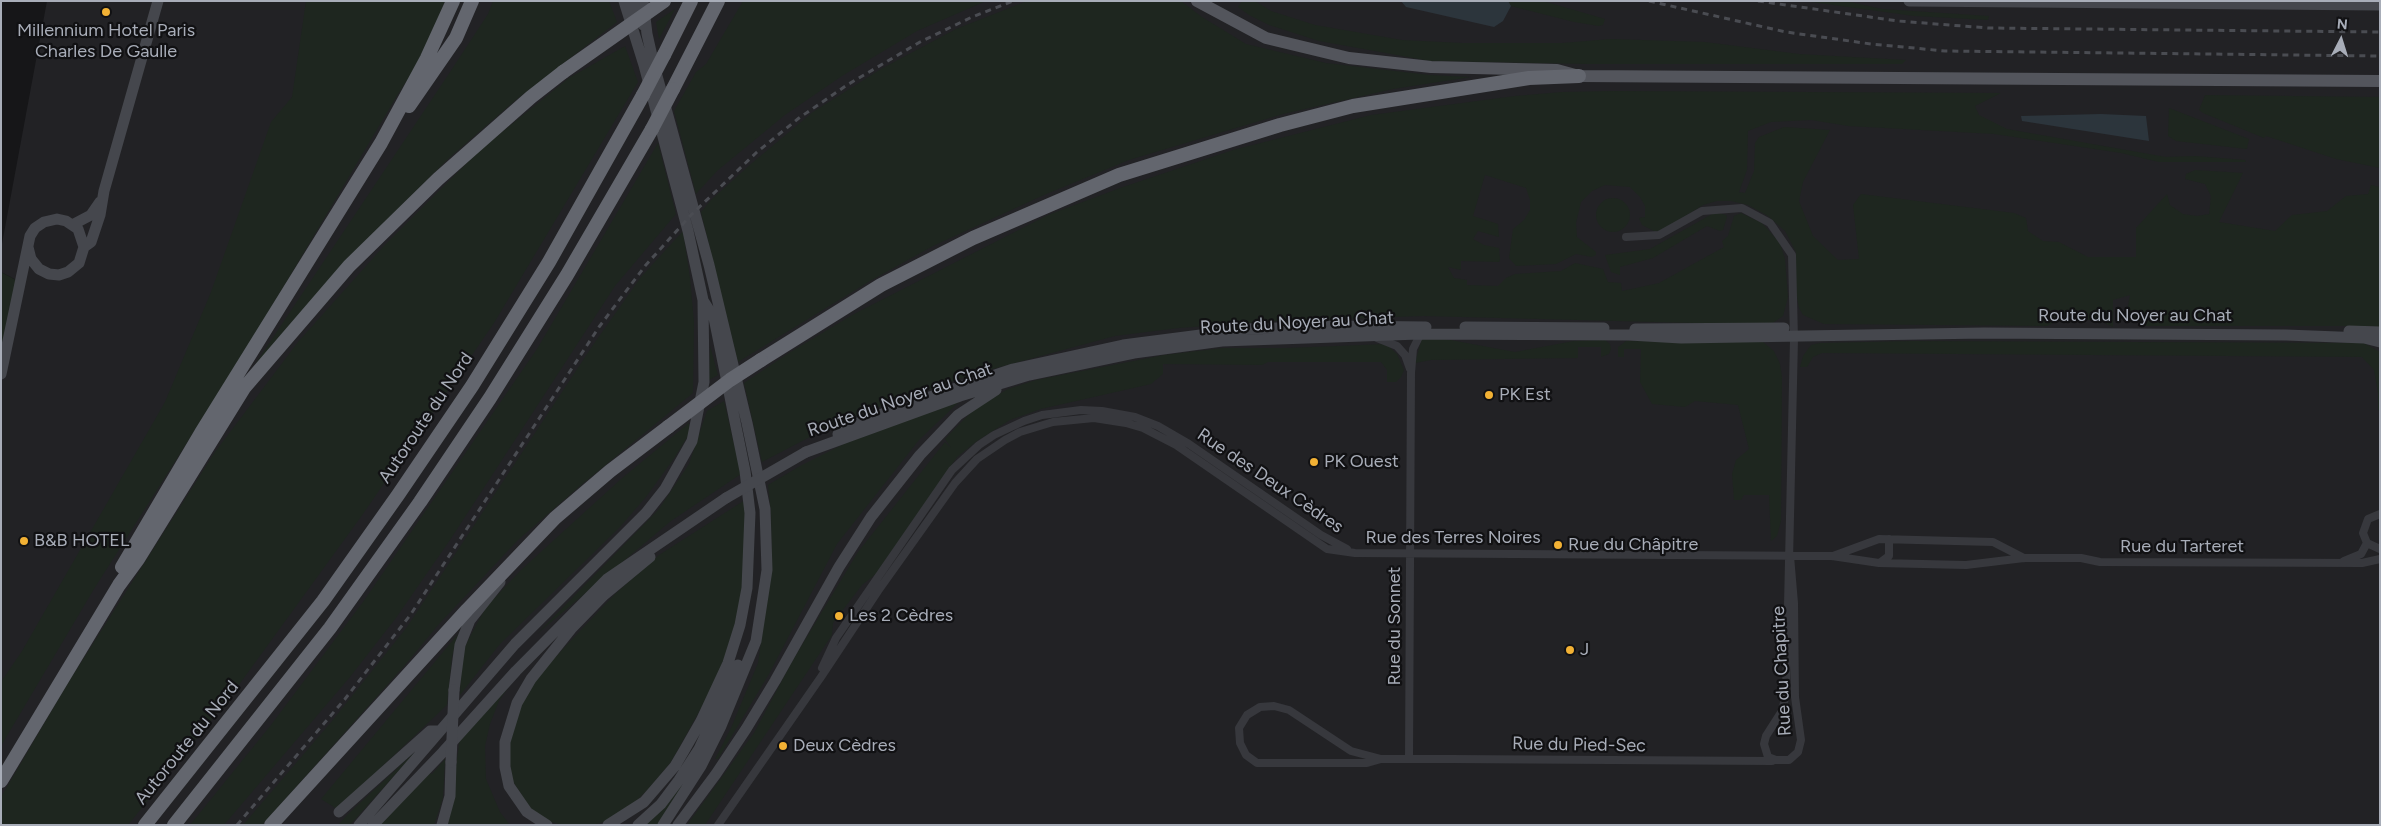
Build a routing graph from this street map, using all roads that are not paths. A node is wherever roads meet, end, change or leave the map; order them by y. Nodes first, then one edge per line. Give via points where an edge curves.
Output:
1 (158, 1) edge
2 (453, 1) edge
3 (472, 1) edge
4 (643, 1) edge
5 (664, 1) edge
6 (691, 1) edge
7 (718, 1) edge
8 (1197, 1) edge
9 (1909, 1) edge
10 (627, 2) edge
11 (1968, 2) edge
12 (2035, 2) edge
13 (2380, 5) edge
14 (647, 34) junction
15 (1579, 76) junction
16 (2380, 81) edge
17 (381, 143) junction
18 (101, 201) junction
19 (72, 225) junction
20 (1626, 237) dead end
21 (28, 246) junction
22 (84, 247) junction
23 (39, 269) junction
24 (20, 294) junction
25 (703, 300) junction
26 (1423, 331) junction
27 (1794, 332) junction
28 (2380, 332) edge
29 (2286, 334) junction
30 (1375, 337) junction
31 (2364, 338) junction
32 (2380, 342) edge
33 (2380, 349) edge
34 (1411, 373) junction
35 (1, 374) edge
36 (1029, 375) junction
37 (806, 452) junction
38 (2379, 514) edge
39 (677, 529) junction
40 (1889, 539) junction
41 (2367, 543) junction
42 (2380, 549) edge
43 (1355, 553) joint
44 (1410, 553) junction
45 (1790, 556) junction
46 (1832, 556) junction
47 (2024, 558) junction
48 (2380, 559) edge
49 (2341, 562) junction
50 (1879, 563) junction
51 (512, 565) junction
52 (119, 585) junction
53 (759, 620) junction
54 (440, 731) junction
55 (1381, 759) junction
56 (1410, 759) junction
57 (1776, 760) junction
58 (1, 781) edge
59 (339, 812) dead end
60 (145, 825) edge
61 (174, 825) edge
62 (272, 825) edge
63 (359, 825) edge
64 (373, 825) edge
65 (442, 825) edge
66 (547, 825) edge
67 (608, 825) edge
68 (638, 825) edge
69 (663, 825) edge
70 (678, 825) edge
71 (718, 825) edge

1 - 18 street
2 - 17 highway via 427,58
3 - 17 highway via 451,45
4 - 14 street
5 - 52 highway, bridge via 531,97 438,179 349,266 244,388
6 - 60 highway, Autoroute du Nord, bridge via 643,95 549,262 472,386 323,601
7 - 61 highway, bridge via 652,128 567,275 490,398 330,628
8 - 15 main road via 1266,38 1349,58 1431,67 1557,70
9 - 11 street
10 - 14 street
10 - 25 street via 688,231
11 - 12 street
12 - 13 street
14 - 53 street via 709,265 764,509 767,570
15 - 16 main road
15 - 51 highway, bridge via 1529,78 1353,106 1280,125 1119,176 973,238 881,285 730,380 610,471 556,518
17 - 52 highway via 196,441 122,566
18 - 19 street via 91,215
18 - 22 street via 91,242
19 - 21 street via 57,219 44,222 35,228
19 - 22 street via 78,229
20 - 27 street, Rue du Chapitre via 1659,235 1702,211 1742,208 1770,223 1792,255
21 - 23 street via 31,259
21 - 24 street
22 - 23 street via 79,263 68,272 49,274
23 - 24 street
24 - 35 street
25 - 54 street via 704,382 692,440 680,464 646,514 515,644
25 - 67 street via 714,318 745,471 750,513 747,588 728,663 680,757 644,802
26 - 27 street, Route du Noyer au Chat via 1681,338
26 - 30 street, Route du Noyer au Chat
26 - 34 street, Rue du Sonnet via 1413,349
26 - 37 street, Route du Noyer au Chat via 1338,326 1247,329 1123,345 1013,369 969,383 853,425
27 - 29 street, Route du Noyer au Chat
27 - 45 street, Rue du Chapitre
28 - 29 street, Route du Noyer au Chat
29 - 31 street, Route du Noyer au Chat
30 - 34 street, Rue du Sonnet via 1397,346 1405,355
30 - 36 street, Route du Noyer au Chat via 1222,342 1134,353
31 - 32 street, Route du Noyer au Chat
31 - 33 street
34 - 44 street, Rue du Sonnet
36 - 37 street, Route du Noyer au Chat via 942,402
36 - 70 street via 989,393 958,415 871,517 756,713
37 - 39 street, bridge
38 - 41 street via 2365,523 2363,533
39 - 64 street via 607,579 516,671
39 - 66 street via 653,555 604,594 571,629 531,679 517,703 506,742 508,786 527,812
40 - 46 street, Rue du Tarteret via 1879,538
40 - 47 street, Rue du Tarteret via 1992,542
40 - 50 street via 1889,556
41 - 42 street
41 - 49 street, Rue du Tarteret via 2361,554
43 - 44 street, Rue des Terres Noires
43 - 71 street, Rue des Deux Cèdres via 1327,549 1176,445 1143,428 1094,418 1036,426 985,452 968,467 878,591
44 - 45 street, Rue des Terres Noires
44 - 56 street, Rue du Sonnet
45 - 46 street, Rue du Tarteret
45 - 57 street, Rue du Chapitre via 1786,602 1786,694 1782,710 1764,744 1768,757
45 - 57 street, Rue du Chapitre via 1795,697 1801,740 1798,752 1788,760
46 - 50 street, Rue du Tarteret
47 - 49 street, Rue du Tarteret via 2081,558 2100,562
47 - 50 street, Rue du Tarteret via 1966,566
48 - 49 street, Rue du Tarteret via 2362,563
51 - 62 highway via 467,610
51 - 65 street, bridge via 470,620 460,645 454,690 450,796
52 - 58 highway
53 - 68 street via 699,749 680,780
53 - 69 street via 756,641 721,726 701,766
54 - 59 street via 430,731
54 - 63 street
55 - 55 street via 1351,751 1289,710 1274,706 1260,707 1247,715 1240,728 1240,742 1246,755 1256,763 1367,763
55 - 56 street, Rue du Pied-Sec
56 - 57 street, Rue du Pied-Sec

